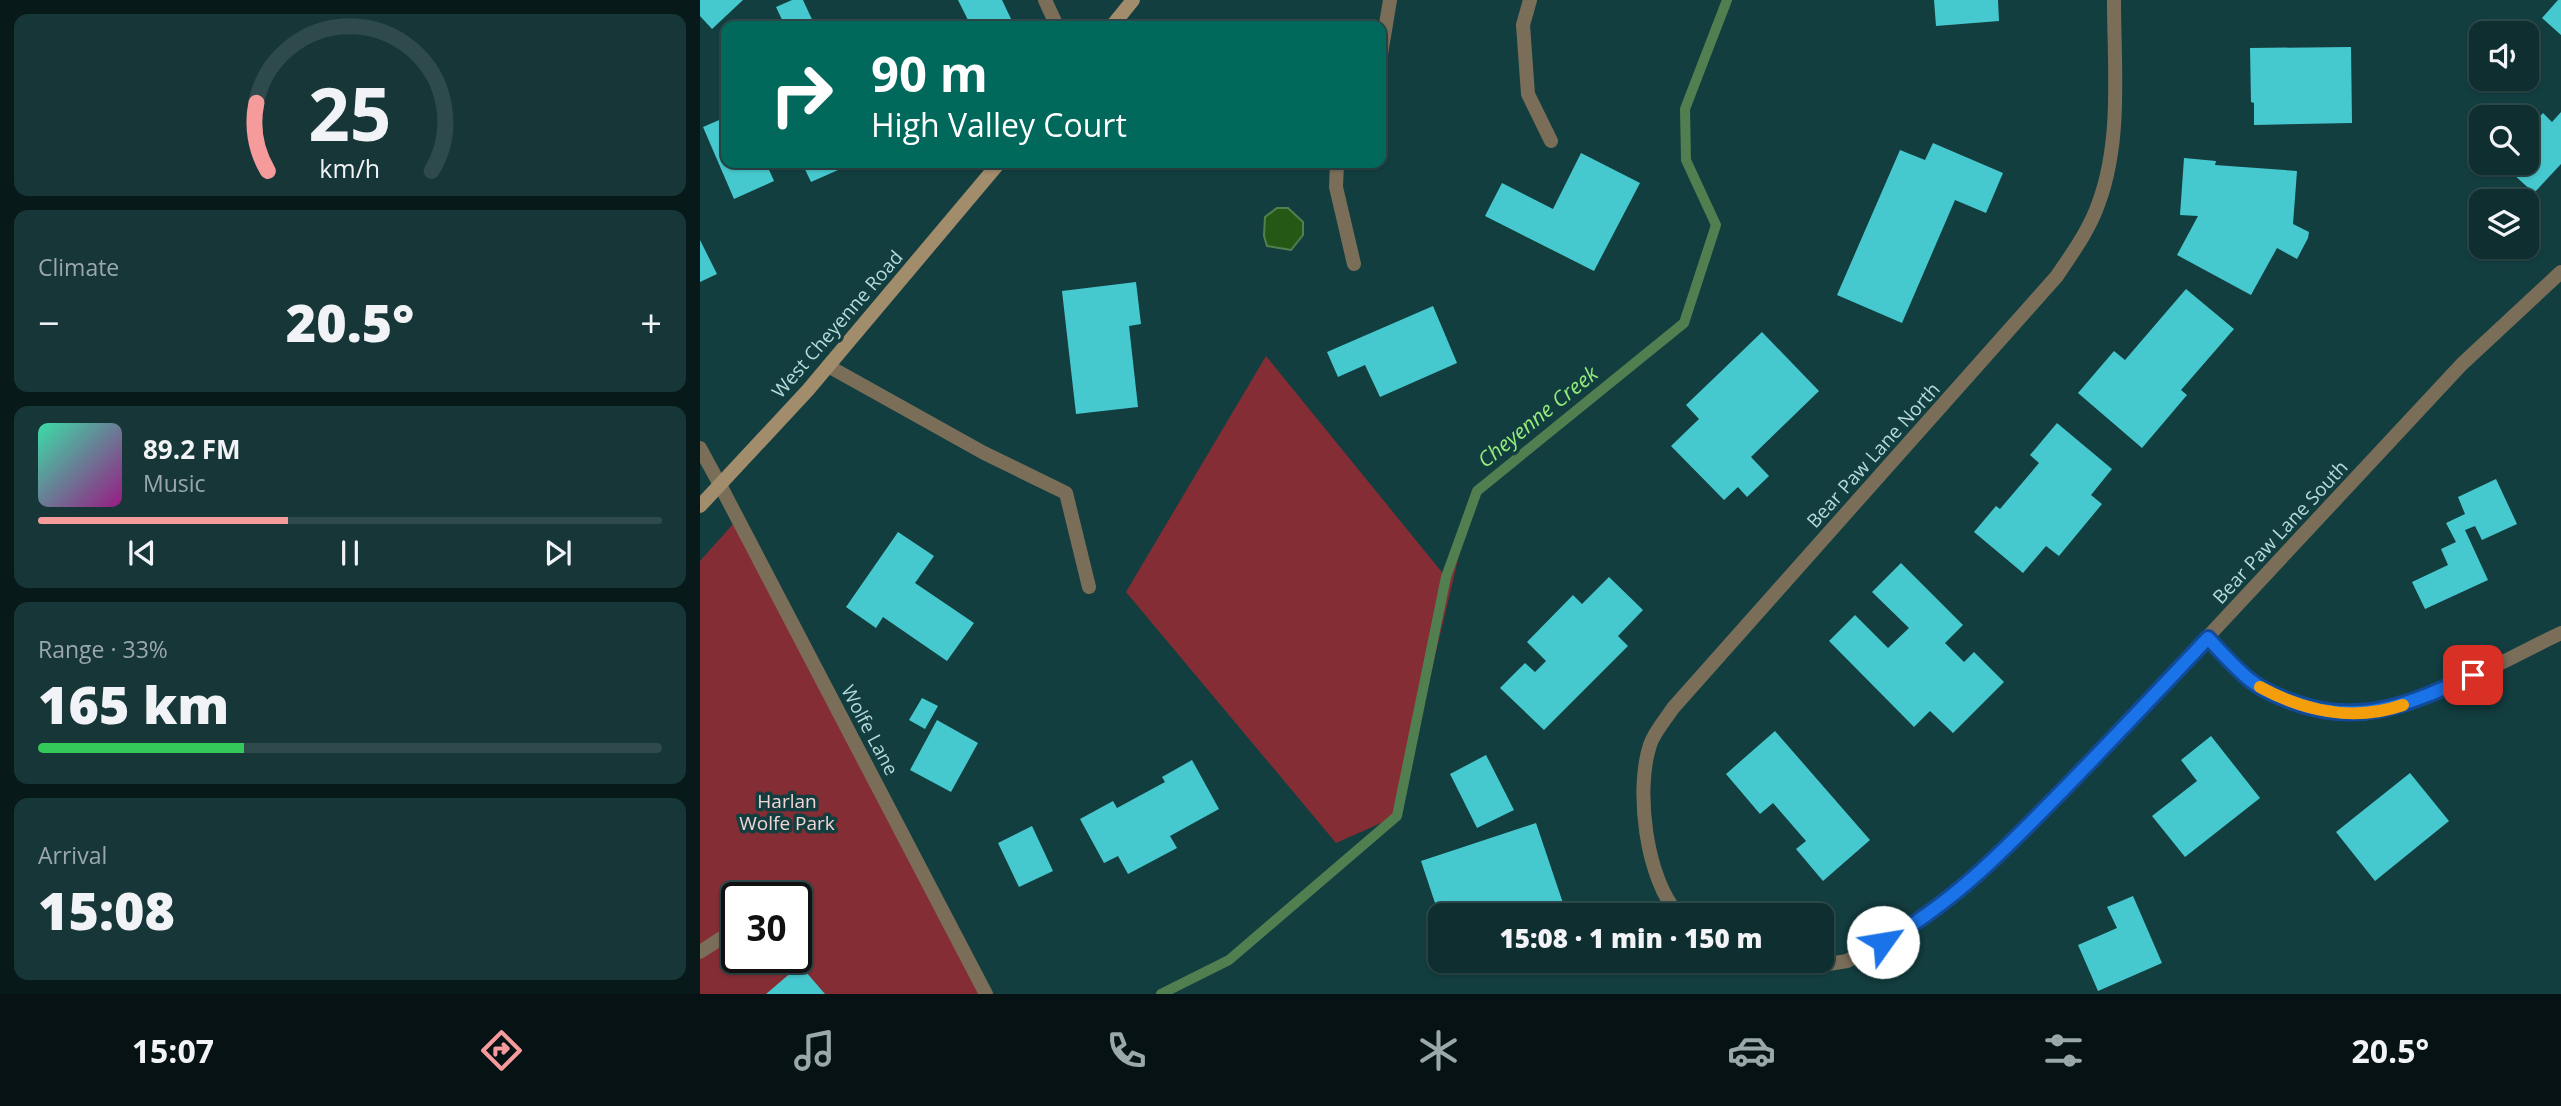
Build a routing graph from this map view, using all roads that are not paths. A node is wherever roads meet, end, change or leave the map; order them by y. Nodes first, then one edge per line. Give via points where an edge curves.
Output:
1 (1045, 0) edge
2 (1133, 0) edge
3 (1390, 0) edge
4 (1530, 0) edge
5 (2114, 0) edge
6 (1055, 21) edge
7 (1116, 21) edge
8 (1386, 24) edge
9 (1551, 141) dead end
10 (995, 168) edge
11 (1337, 168) edge
12 (1354, 264) dead end
13 (2561, 272) edge
14 (828, 366) junction
15 (700, 448) edge
16 (719, 483) junction
17 (700, 506) edge
18 (1089, 587) dead end
19 (2561, 633) edge
20 (2208, 638) junction
21 (1669, 903) edge
22 (721, 938) edge
23 (700, 952) edge
24 (1834, 963) edge
25 (986, 994) edge

1 - 6 street
2 - 7 main road
3 - 8 street
4 - 9 street via 1523,25 1528,94
5 - 21 street, Bear Paw Lane North via 2108,172 2083,236 2057,276 1674,708 1651,743 1644,780 1644,825
10 - 14 main road, West Cheyenne Road
11 - 12 street via 1336,187
13 - 20 street, Bear Paw Lane South via 2462,364
14 - 16 main road, West Cheyenne Road
14 - 18 street via 1066,493
15 - 16 street, Wolfe Lane
16 - 17 main road, West Cheyenne Road
16 - 25 street, Wolfe Lane
19 - 20 street via 2399,706 2356,714 2313,710 2278,696 2251,682
20 - 24 street, Bear Paw Lane South via 1965,886 1901,932 1847,961
22 - 23 street

